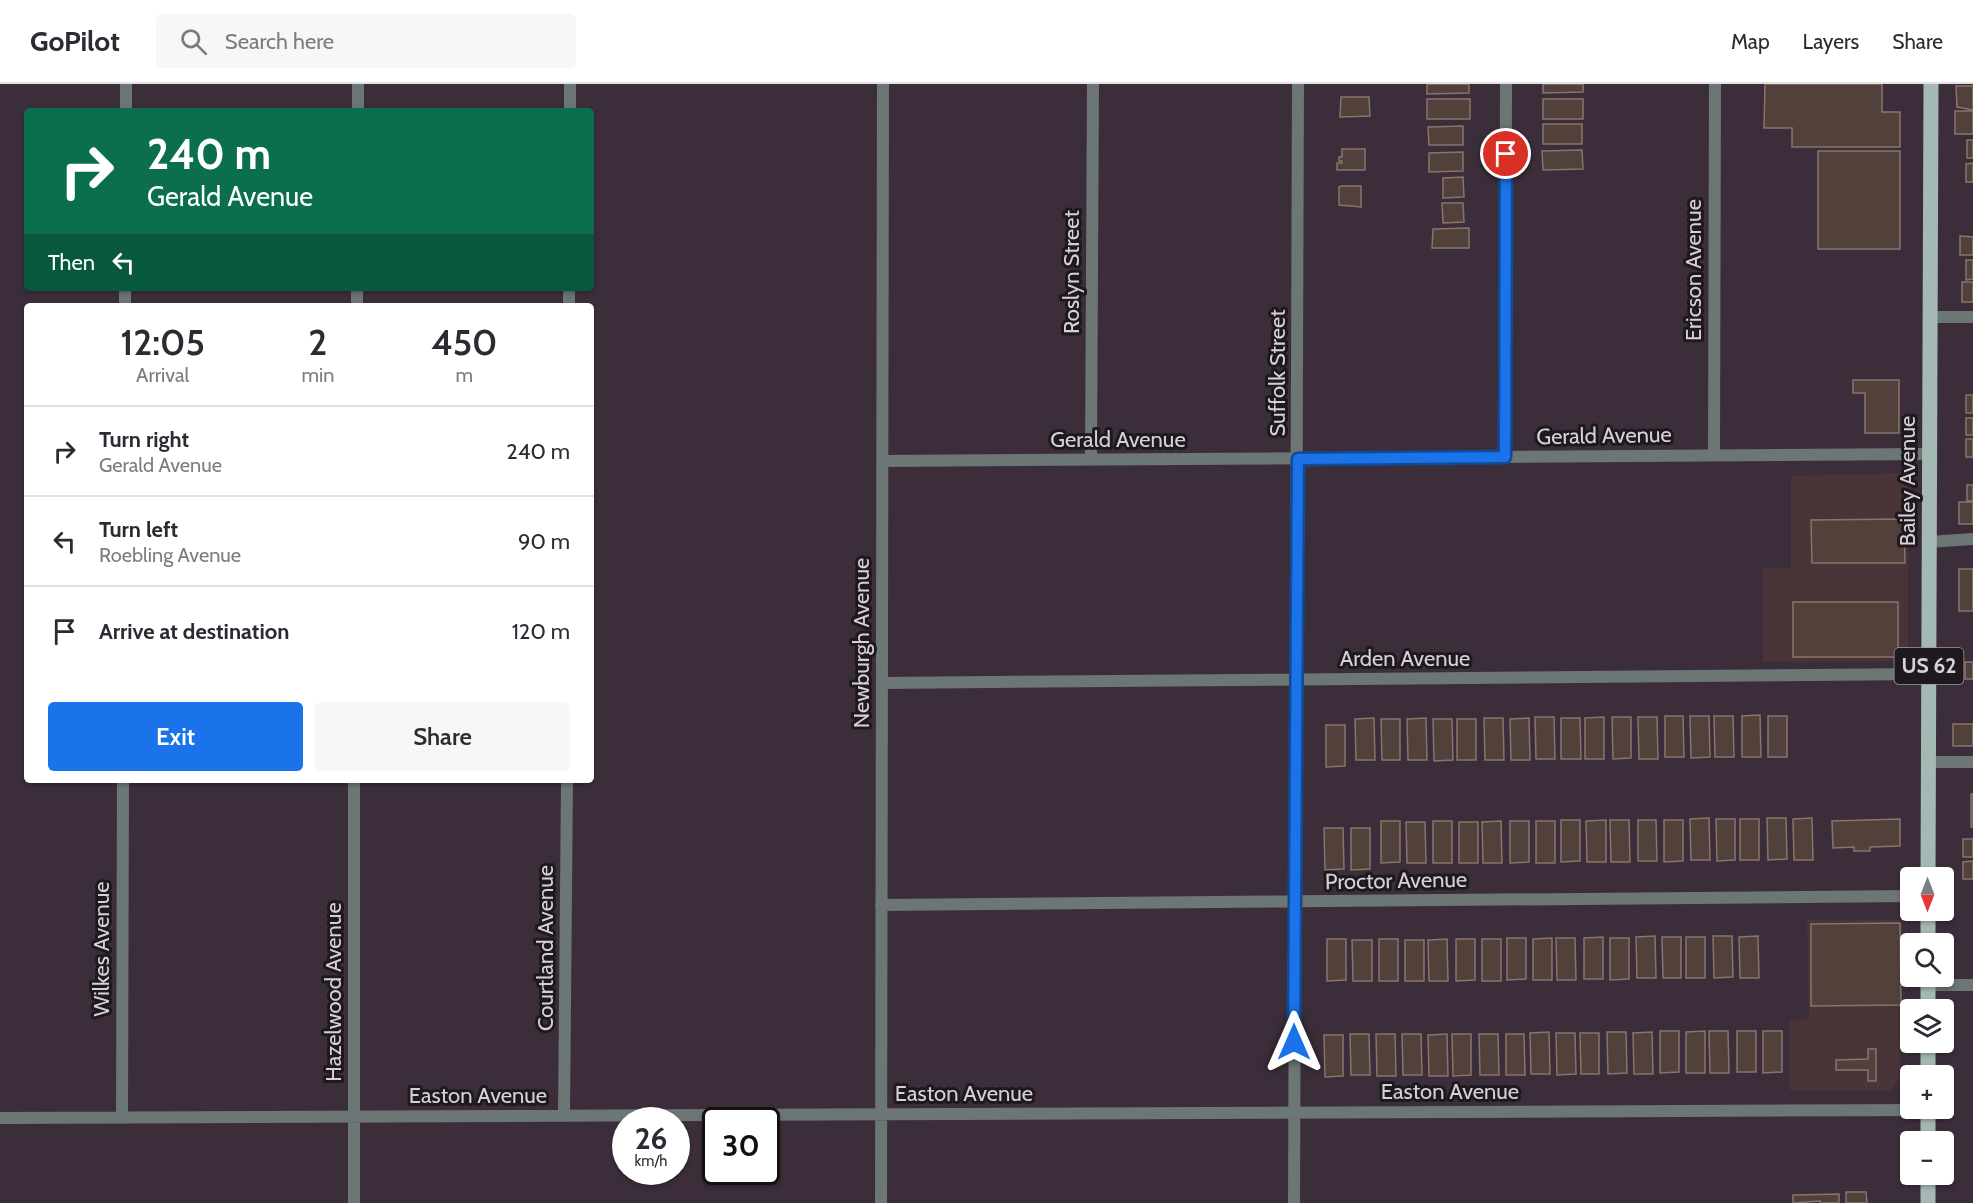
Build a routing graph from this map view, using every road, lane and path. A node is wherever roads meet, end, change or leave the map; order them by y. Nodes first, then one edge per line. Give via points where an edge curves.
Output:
1 (126, 84) edge
2 (358, 84) edge
3 (570, 84) edge
4 (884, 84) edge
5 (1094, 84) edge
6 (1298, 84) edge
7 (1506, 84) edge
8 (1715, 84) edge
9 (1931, 84) edge
10 (126, 108) edge
11 (358, 108) edge
12 (570, 108) edge
13 (1930, 317) junction
14 (1973, 317) edge
15 (1929, 454) junction
16 (1714, 456) junction
17 (1505, 457) junction
18 (1298, 459) junction
19 (1091, 460) junction
20 (884, 461) junction
21 (1973, 539) edge
22 (1929, 542) junction
23 (1929, 674) junction
24 (1296, 680) junction
25 (882, 683) junction
26 (1929, 762) junction
27 (1973, 762) edge
28 (123, 783) edge
29 (354, 783) edge
30 (567, 783) edge
31 (1928, 867) edge
32 (1900, 896) edge
33 (1295, 902) junction
34 (882, 905) junction
35 (1954, 983) edge
36 (1973, 985) edge
37 (1900, 1109) edge
38 (1294, 1112) junction
39 (881, 1114) junction
40 (564, 1116) junction
41 (354, 1117) junction
42 (0, 1118) edge
43 (122, 1118) junction
44 (1928, 1185) edge
45 (354, 1203) edge
46 (880, 1203) edge
47 (1294, 1203) edge
48 (1928, 1203) edge

1 - 10 street
2 - 11 street
3 - 12 street
4 - 20 street, Newburgh Avenue
5 - 19 street, Roslyn Street
6 - 18 street, Suffolk Street
7 - 17 street
8 - 16 street, Ericson Avenue
9 - 13 main road, Bailey Avenue / US 62
13 - 14 street
13 - 15 main road, Bailey Avenue / US 62
15 - 16 street, Gerald Avenue
15 - 22 main road, Bailey Avenue / US 62
16 - 17 street, Gerald Avenue
17 - 18 street, Gerald Avenue
18 - 19 street, Gerald Avenue
18 - 24 street, Suffolk Street
19 - 20 street, Gerald Avenue
20 - 25 street, Newburgh Avenue
21 - 22 street
22 - 23 main road, Bailey Avenue / US 62
23 - 24 street, Arden Avenue
23 - 26 main road, Bailey Avenue / US 62
24 - 25 street, Arden Avenue
24 - 33 street, Suffolk Street
25 - 34 street, Newburgh Avenue
26 - 27 street
26 - 31 main road, Bailey Avenue / US 62
28 - 43 street, Wilkes Avenue
29 - 41 street, Hazelwood Avenue
30 - 40 street, Courtland Avenue
32 - 33 street, Proctor Avenue
33 - 34 street, Proctor Avenue
33 - 38 street, Suffolk Street
34 - 39 street, Newburgh Avenue
35 - 36 street
37 - 38 street, Easton Avenue
38 - 39 street, Easton Avenue
38 - 47 street, Suffolk Street
39 - 40 street, Easton Avenue
39 - 46 street, Newburgh Avenue
40 - 41 street, Easton Avenue
41 - 43 street, Easton Avenue
41 - 45 street, Hazelwood Avenue
42 - 43 street, Easton Avenue
44 - 48 main road

